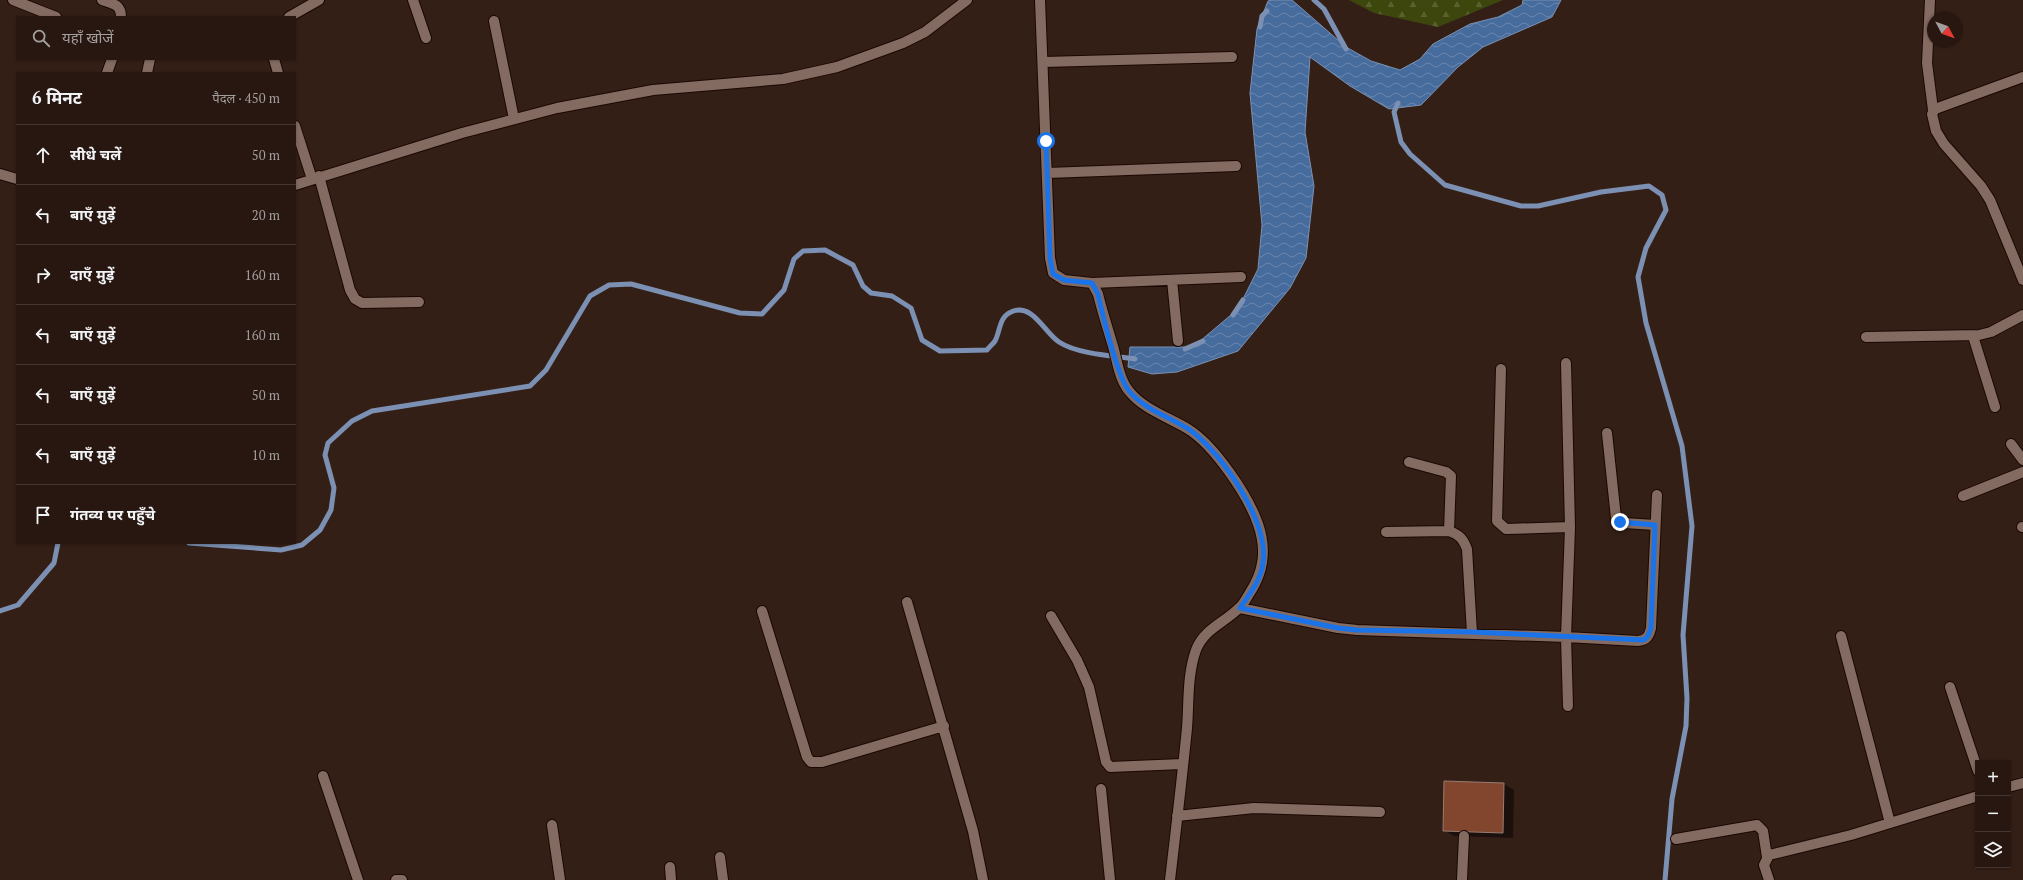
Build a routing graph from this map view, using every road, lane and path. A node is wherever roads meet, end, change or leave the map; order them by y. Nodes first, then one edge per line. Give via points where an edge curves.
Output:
1 (13, 0) edge
2 (102, 0) edge
3 (319, 0) edge
4 (413, 0) edge
5 (967, 0) edge
6 (1040, 0) edge
7 (1930, 0) edge
8 (53, 16) edge
9 (121, 16) edge
10 (292, 16) edge
11 (494, 21) dead end
12 (426, 38) dead end
13 (1232, 57) dead end
14 (112, 60) edge
15 (150, 60) edge
16 (274, 60) edge
17 (1043, 62) junction
18 (107, 72) edge
19 (147, 72) edge
20 (278, 72) edge
21 (2023, 77) edge
22 (1933, 110) junction
23 (514, 119) junction
24 (296, 129) edge
25 (1236, 166) dead end
26 (1047, 173) junction
27 (0, 174) edge
28 (315, 177) junction
29 (16, 179) edge
30 (296, 185) edge
31 (2021, 265) edge
32 (1242, 277) dead end
33 (1172, 280) junction
34 (2023, 280) edge
35 (1092, 283) junction
36 (419, 302) dead end
37 (2023, 315) edge
38 (1973, 336) junction
39 (1866, 337) dead end
40 (1178, 341) dead end
41 (1566, 363) dead end
42 (1501, 369) dead end
43 (1995, 407) dead end
44 (1607, 433) dead end
45 (2011, 444) dead end
46 (2023, 460) edge
47 (1409, 462) dead end
48 (2023, 472) edge
49 (1657, 495) dead end
50 (1963, 496) dead end
51 (1655, 525) junction
52 (1570, 527) junction
53 (1449, 531) junction
54 (1386, 532) dead end
55 (907, 602) dead end
56 (1240, 608) junction
57 (762, 611) dead end
58 (1051, 616) dead end
59 (1472, 632) junction
60 (1841, 636) dead end
61 (1566, 637) junction
62 (1950, 687) dead end
63 (1568, 706) dead end
64 (944, 726) junction
65 (1975, 762) edge
66 (1182, 764) junction
67 (323, 776) dead end
68 (2023, 783) edge
69 (2011, 786) edge
70 (1101, 789) dead end
71 (1975, 797) edge
72 (1380, 812) dead end
73 (1177, 816) junction
74 (1890, 823) junction
75 (552, 825) dead end
76 (1464, 836) dead end
77 (1676, 839) dead end
78 (720, 857) dead end
79 (1767, 857) junction
80 (670, 867) dead end
81 (358, 880) edge
82 (396, 880) edge
83 (402, 880) edge
84 (560, 880) edge
85 (671, 880) edge
86 (723, 880) edge
87 (983, 880) edge
88 (1110, 880) edge
89 (1170, 880) edge
90 (1462, 880) edge
91 (1769, 880) edge

1 - 8 street
2 - 9 street via 118,5
3 - 10 street
4 - 12 street
5 - 23 street via 925,32 903,43 837,67 757,82 653,90
6 - 17 street
7 - 22 street via 1927,63
11 - 23 street
13 - 17 street
14 - 18 street
15 - 19 street
16 - 20 street
17 - 26 street
21 - 22 street
22 - 31 street via 1936,131 1990,200
23 - 28 street
24 - 28 street
25 - 26 street
26 - 35 street via 1050,258 1053,274 1064,280
27 - 29 street
28 - 30 street
28 - 36 street via 355,299 362,303
31 - 34 street
32 - 33 street
33 - 35 street
33 - 40 street
35 - 56 street via 1098,294 1121,375 1128,390 1140,403 1191,431 1206,444 1238,485 1251,507 1263,544 1264,563 1257,582
37 - 38 street via 1991,332
38 - 39 street
38 - 43 street
41 - 52 street
42 - 52 street via 1497,521 1506,529
44 - 51 street via 1616,518 1624,523
45 - 46 street
47 - 53 street via 1446,472 1451,476
48 - 50 street
49 - 51 street
51 - 61 street via 1651,628 1648,636 1638,641
52 - 61 street
53 - 54 street
53 - 59 street via 1458,534 1464,540 1467,549
55 - 64 street
56 - 59 street via 1338,628
56 - 66 street via 1204,636 1196,650 1190,677
57 - 64 street via 807,757 811,762 822,762
58 - 66 street via 1084,673 1106,762 1110,767
59 - 61 street
60 - 74 street
61 - 63 street
62 - 65 street
64 - 87 street via 973,831
66 - 73 street
67 - 81 street
68 - 69 street
70 - 88 street
71 - 74 street
72 - 73 street via 1265,808
73 - 89 street
74 - 79 street via 1851,836
75 - 84 street
76 - 90 street
77 - 79 street via 1757,825 1763,831
78 - 86 street
79 - 91 street via 1764,865
80 - 85 street
82 - 83 street

